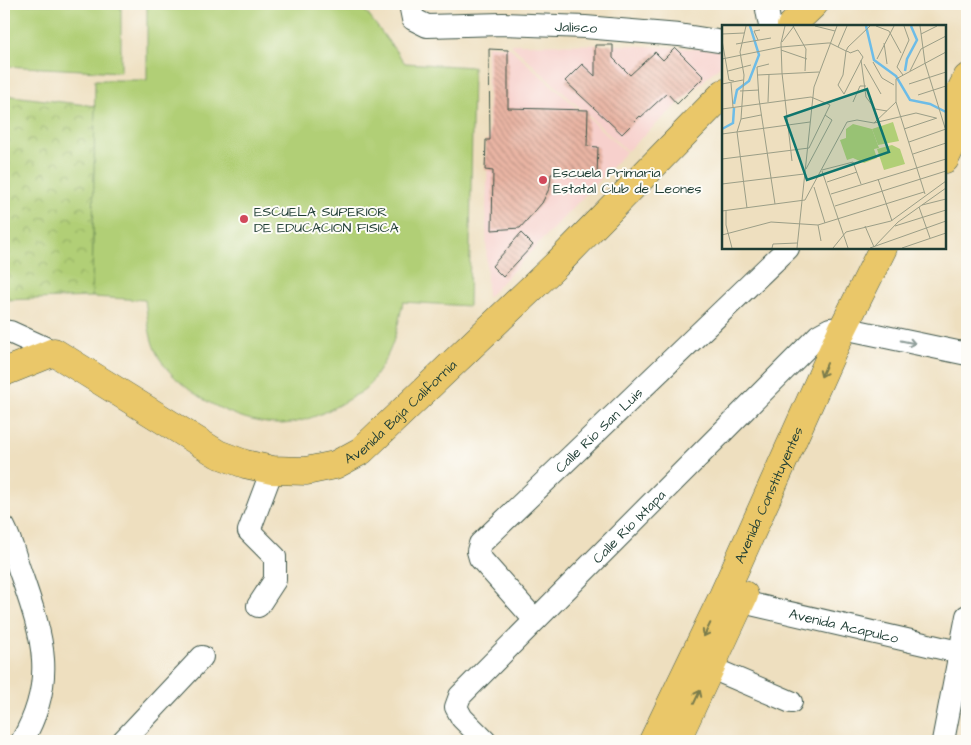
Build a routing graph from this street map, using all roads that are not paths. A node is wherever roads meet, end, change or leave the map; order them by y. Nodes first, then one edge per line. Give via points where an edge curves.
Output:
1 (410, 4) edge
2 (766, 4) edge
3 (814, 4) edge
4 (770, 25) edge
5 (792, 25) edge
6 (722, 42) edge
7 (722, 95) edge
8 (960, 100) edge
9 (946, 155) edge
10 (787, 249) edge
11 (883, 249) edge
12 (901, 249) edge
13 (852, 330) junction
14 (4, 331) edge
15 (54, 352) junction
16 (967, 354) edge
17 (4, 372) edge
18 (272, 470) junction
19 (4, 527) edge
20 (732, 600) junction
21 (258, 606) dead end
22 (967, 616) edge
23 (535, 620) junction
24 (963, 653) edge
25 (202, 657) dead end
26 (701, 664) junction
27 (791, 702) dead end
28 (22, 741) edge
29 (123, 741) edge
30 (485, 741) edge
31 (653, 741) edge
32 (676, 741) edge
33 (943, 741) edge

1 - 6 street, Jalisco via 413,19 427,26 585,27
2 - 4 street
3 - 5 main road
7 - 18 main road, Avenida Baja California via 556,265 360,451 335,465 306,471
8 - 9 main road
10 - 23 street, Calle Río San Luis via 480,544 480,558
11 - 13 main road, Avenida Constituyentes
12 - 13 main road, Avenida Constituyentes
13 -> 16 street
13 - 20 main road, Avenida Constituyentes
13 - 23 street, Calle Río Ixtapa via 830,329 819,335
14 - 15 street, Avenida Baja California
15 - 17 main road
15 - 18 main road, Avenida Baja California via 218,454
18 - 21 street via 249,532 275,557 275,580
19 - 28 street via 37,620 44,657 42,693 31,727
20 - 24 street, Avenida Acapulco
20 - 26 main road, Avenida Constituyentes
22 - 24 street
23 - 30 street, Calle Río Ixtapa via 460,696 456,707 462,718
24 - 33 street
25 - 29 street
26 - 27 street
26 - 31 main road, Avenida Constituyentes
32 -> 26 main road, Avenida Constituyentes

